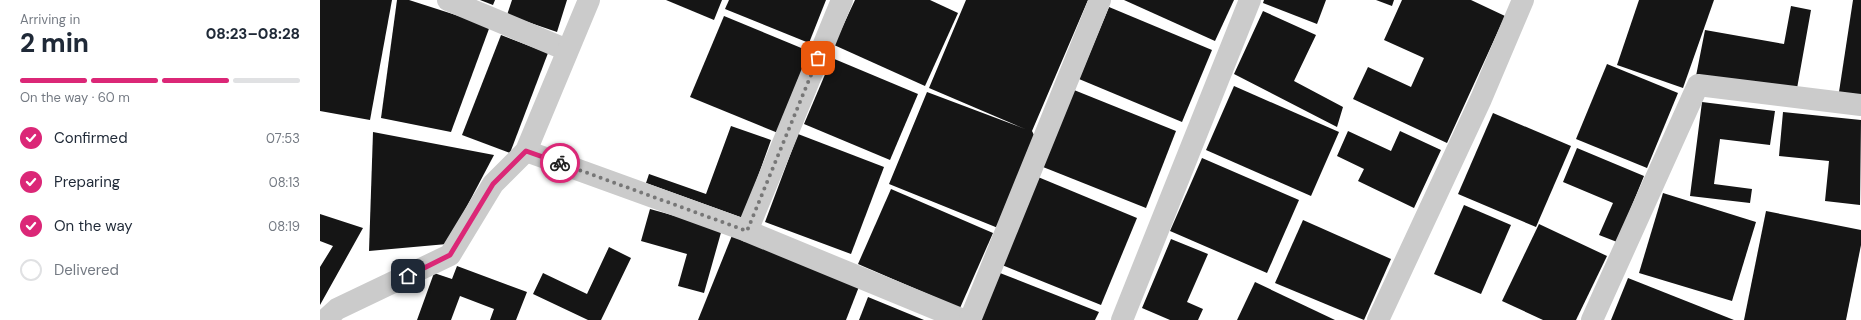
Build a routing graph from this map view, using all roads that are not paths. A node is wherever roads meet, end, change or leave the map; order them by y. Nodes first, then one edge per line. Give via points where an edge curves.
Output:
1 (448, 0) edge
2 (589, 0) edge
3 (842, 0) edge
4 (1100, 0) edge
5 (1250, 0) edge
6 (1523, 0) edge
7 (567, 50) junction
8 (1861, 105) edge
9 (526, 151) junction
10 (747, 231) junction
11 (325, 320) edge
12 (964, 320) edge
13 (970, 320) edge
14 (1122, 320) edge
15 (1378, 320) edge
16 (1592, 320) edge

1 - 7 street
2 - 7 street
3 - 10 street
4 - 13 street
5 - 14 street
6 - 15 street via 1481,99
7 - 9 street
8 - 16 street via 1698,84
9 - 10 street
9 - 11 street via 493,184 450,255 336,309
10 - 12 street

